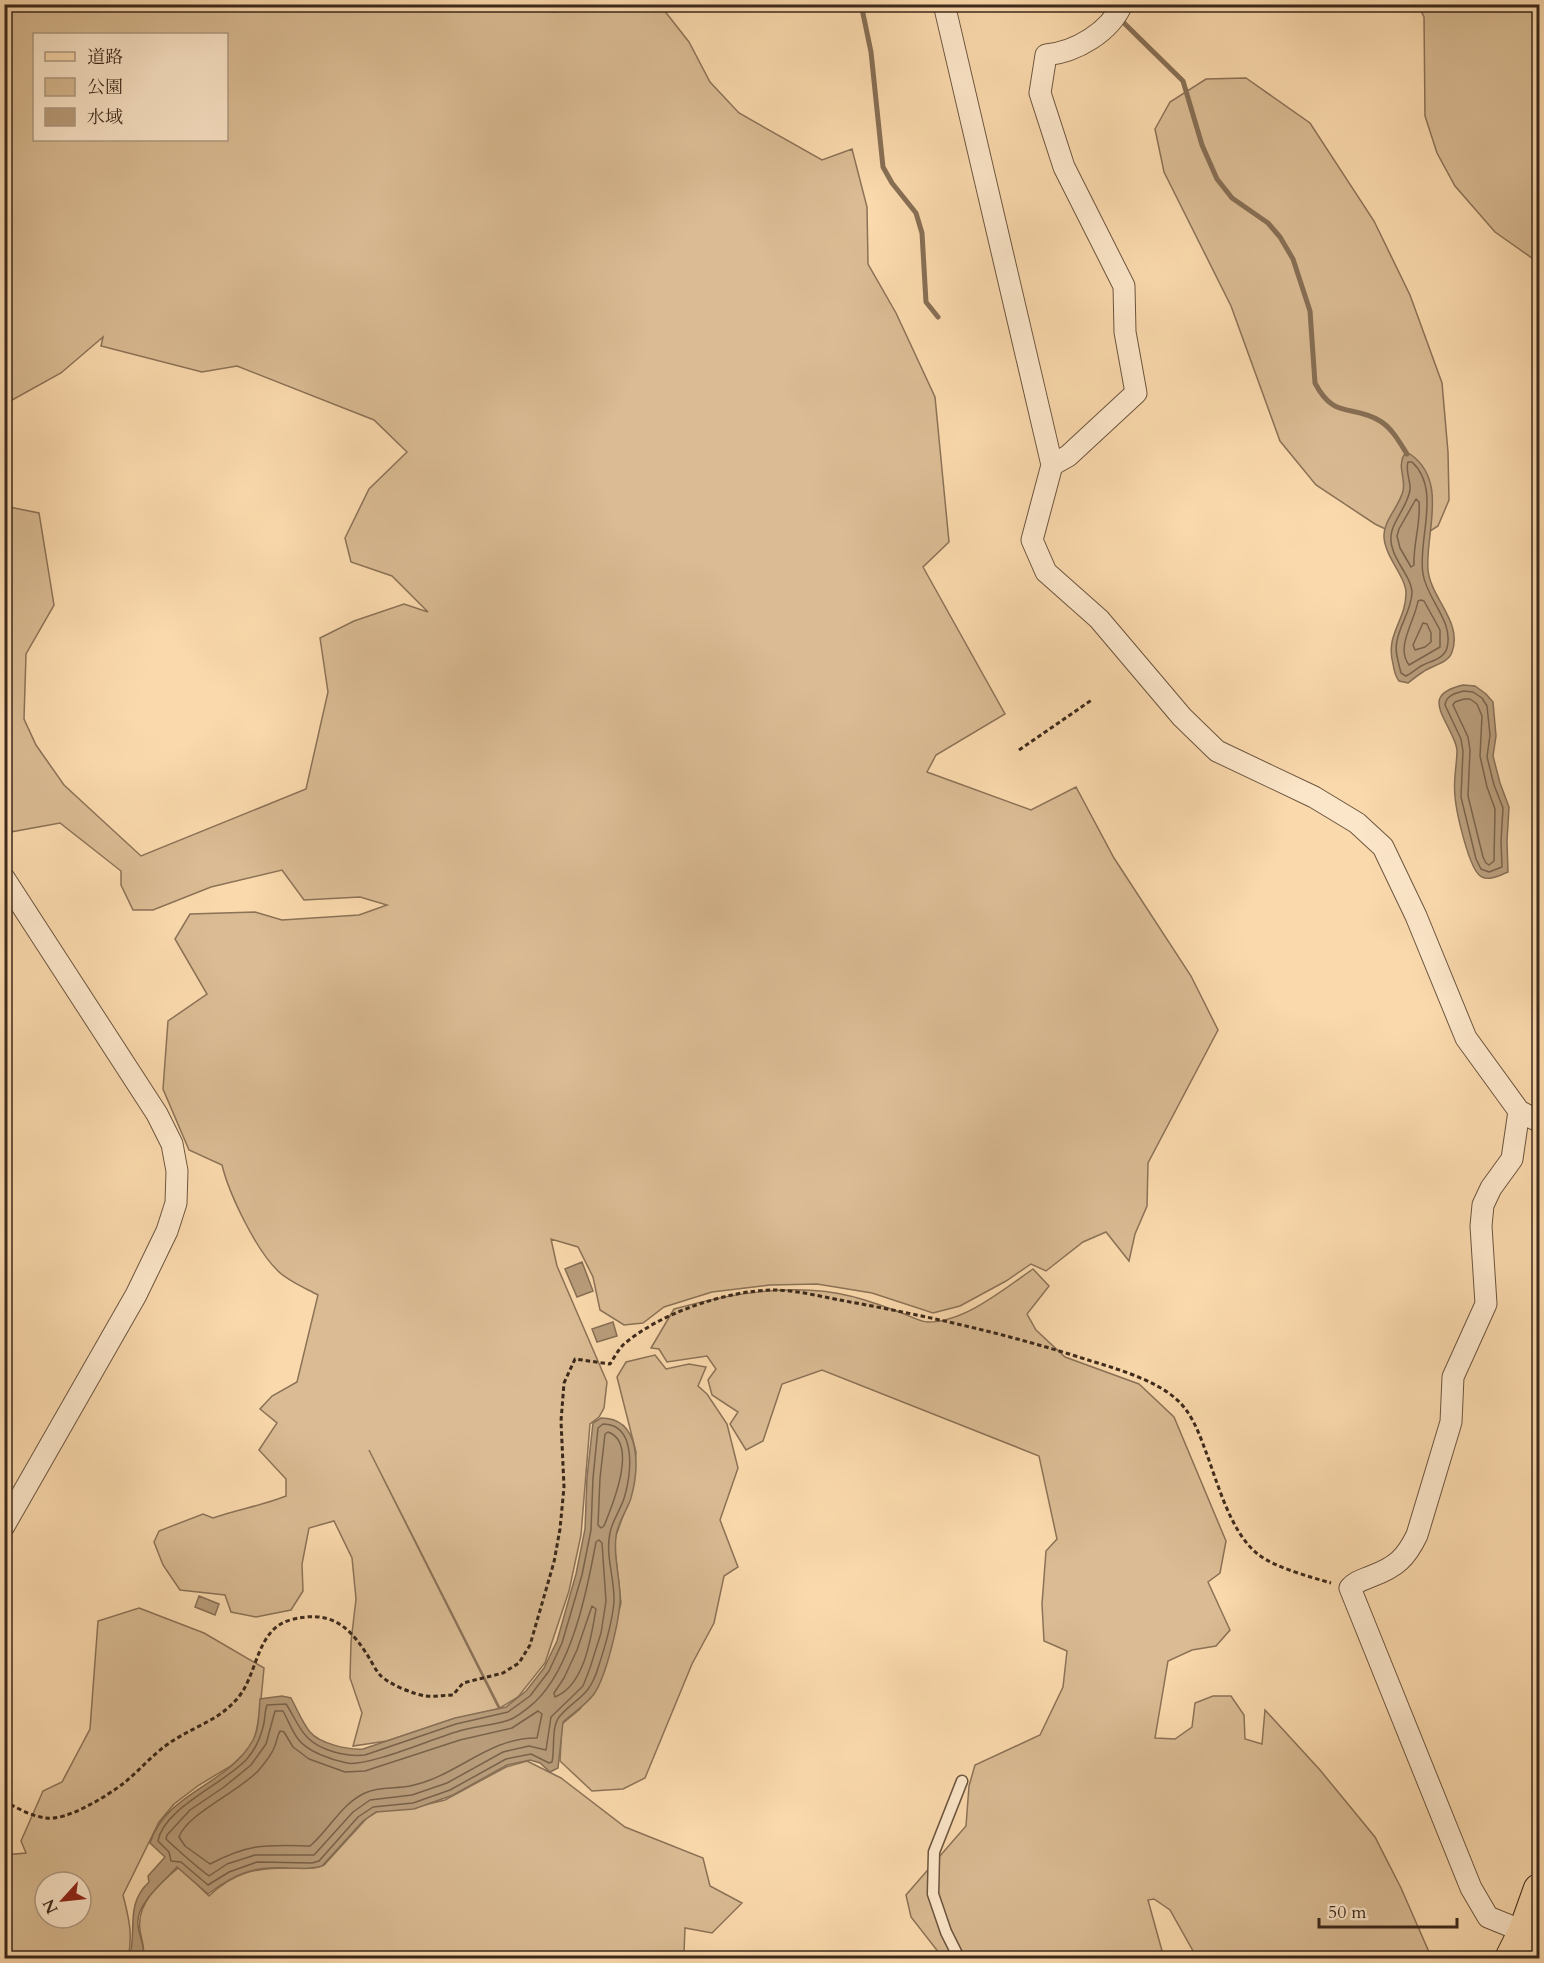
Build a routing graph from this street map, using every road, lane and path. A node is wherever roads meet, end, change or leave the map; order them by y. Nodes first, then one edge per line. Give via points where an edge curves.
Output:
1 (944, 4) edge
2 (1122, 4) edge
3 (1052, 465) junction
4 (1093, 699) dead end
5 (1019, 750) dead end
6 (4, 878) edge
7 (1520, 1111) junction
8 (1539, 1122) edge
9 (4, 1526) edge
10 (1350, 1588) junction
11 (962, 1781) dead end
12 (4, 1801) edge
13 (1539, 1890) edge
14 (1518, 1945) edge
15 (959, 1959) edge

1 - 3 street
2 - 3 street via 1118,15 1096,36 1062,54 1046,55 1040,93 1064,167 1124,286 1125,332 1136,393 1068,456
3 - 7 street via 1032,540 1046,572 1099,619 1182,717 1217,751 1314,797 1357,823 1383,847 1466,1038
4 - 5 path
6 - 9 street via 158,1114 172,1144 177,1171 176,1203 162,1242
7 - 8 street
7 - 10 street via 1512,1159 1484,1205 1481,1226 1486,1304 1453,1377 1451,1422 1417,1535 1409,1552 1398,1562
10 - 12 path via 1298,1573 1259,1556 1237,1530 1190,1416 1175,1398 1155,1385 1026,1340 915,1314 775,1290 738,1294 680,1310 638,1333 621,1347 610,1364 574,1359 564,1383 564,1487 558,1540 530,1645 519,1663 503,1673 463,1683 453,1695 424,1696 381,1676 357,1639 337,1620 290,1620 267,1636 246,1688 237,1700 222,1714 168,1744 124,1783 69,1814 48,1819
10 - 14 street via 1471,1888 1488,1917
11 - 15 lane via 934,1852 933,1894
13 - 14 main road

